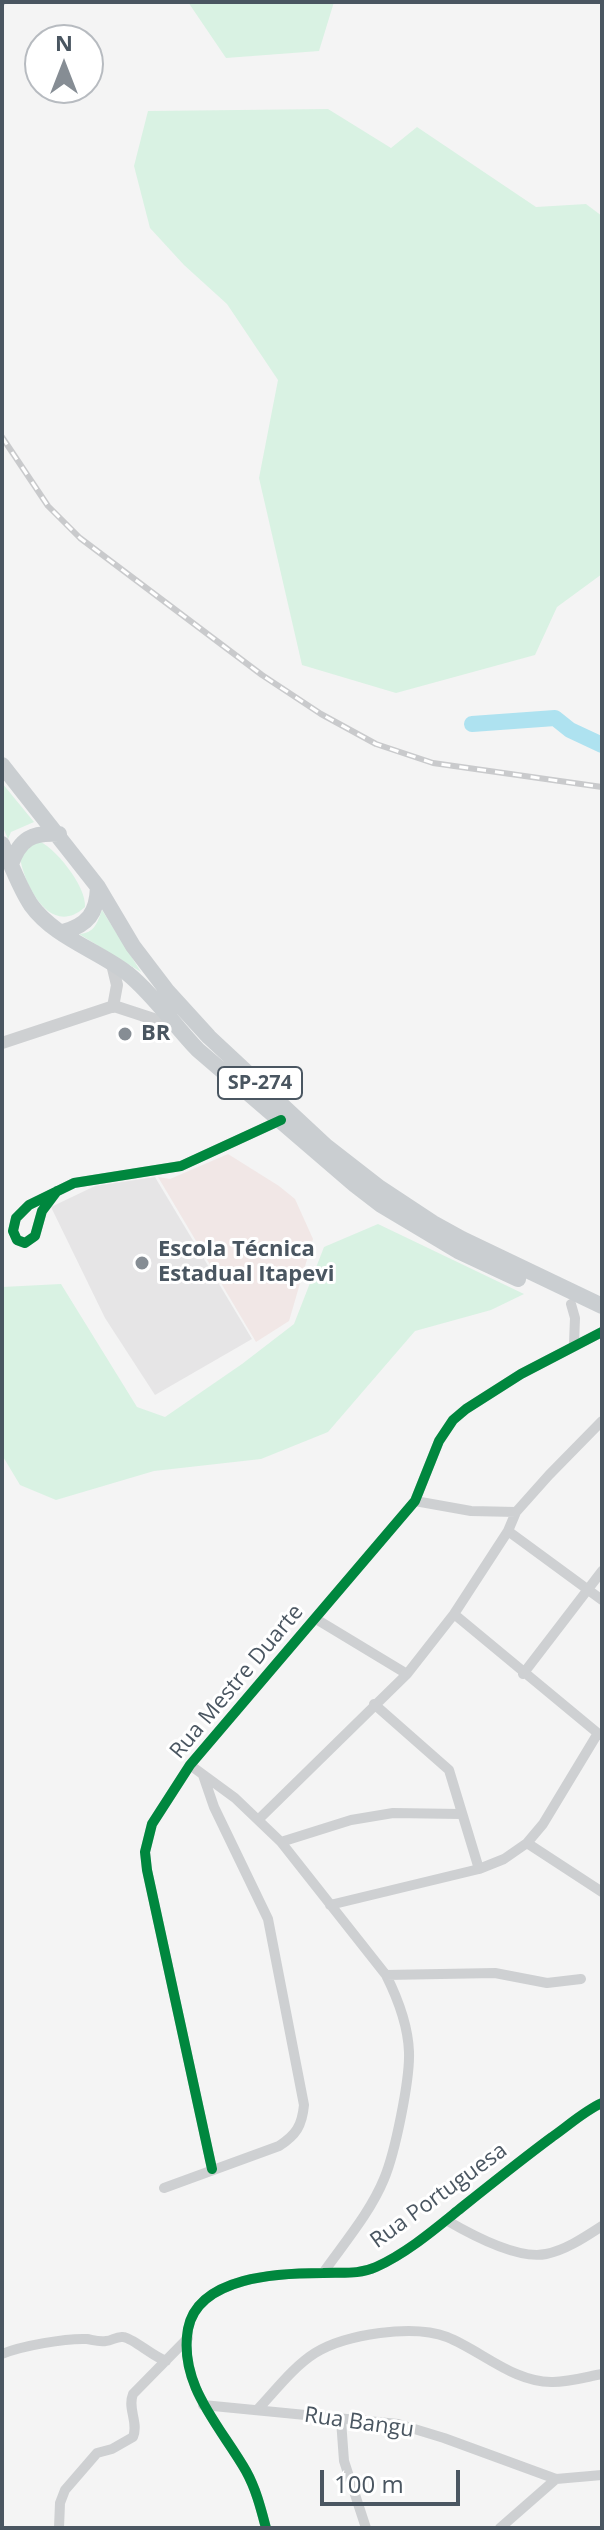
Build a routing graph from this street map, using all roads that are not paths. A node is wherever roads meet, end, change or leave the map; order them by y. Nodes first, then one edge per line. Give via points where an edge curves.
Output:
1 (2, 765) edge
2 (59, 834) junction
3 (2, 844) edge
4 (11, 864) junction
5 (98, 887) junction
6 (63, 932) junction
7 (112, 964) junction
8 (113, 1007) junction
9 (175, 1026) junction
10 (2, 1043) edge
11 (281, 1120) junction
12 (57, 1191) junction
13 (571, 1304) junction
14 (602, 1306) edge
15 (602, 1317) edge
16 (602, 1332) edge
17 (574, 1344) junction
18 (602, 1421) edge
19 (415, 1501) junction
20 (516, 1512) junction
21 (508, 1531) junction
22 (602, 1571) edge
23 (588, 1589) junction
24 (602, 1600) edge
25 (454, 1614) junction
26 (316, 1619) junction
27 (407, 1674) junction
28 (523, 1674) junction
29 (374, 1704) junction
30 (600, 1735) edge
31 (190, 1765) junction
32 (203, 1774) junction
33 (461, 1814) junction
34 (259, 1819) junction
35 (281, 1842) junction
36 (527, 1843) junction
37 (479, 1869) junction
38 (602, 1892) edge
39 (330, 1905) junction
40 (386, 1975) junction
41 (581, 1979) dead end
42 (602, 2103) edge
43 (212, 2169) junction
44 (164, 2188) dead end
45 (446, 2220) junction
46 (602, 2226) edge
47 (323, 2273) junction
48 (188, 2338) junction
49 (2, 2354) edge
50 (166, 2361) junction
51 (602, 2374) edge
52 (203, 2405) junction
53 (258, 2409) junction
54 (341, 2420) junction
55 (602, 2475) edge
56 (556, 2479) junction
57 (59, 2528) edge
58 (266, 2528) edge
59 (366, 2528) edge
60 (500, 2528) edge

1 - 2 main road, SP-274
2 - 4 main road via 32,834 19,845
2 - 5 main road, SP-274
3 - 4 main road, SP-274
4 - 6 main road, SP-274 via 31,905
5 - 6 main road via 95,913 85,924
5 - 14 main road, SP-274 via 168,992 326,1146 380,1188 462,1239
6 - 7 main road, SP-274
7 - 8 street via 117,985
7 - 9 main road, SP-274 via 153,997
8 - 9 street
8 - 10 street
9 - 11 main road, SP-274
11 - 12 street via 181,1166 101,1177
11 - 13 main road, SP-274 via 355,1185 414,1226
12 - 12 street via 42,1211 35,1236 25,1243 17,1240 16,1218
13 - 15 main road, SP-274
13 - 17 street
16 - 17 street, Rua Mestre Duarte
17 - 19 street, Rua Mestre Duarte via 453,1420
18 - 20 street
19 - 20 street
19 - 26 street, Rua Mestre Duarte
20 - 21 street
21 - 23 street
21 - 25 street
22 - 23 street
23 - 24 street
23 - 28 street
25 - 27 street
25 - 28 street
26 - 27 street
26 - 31 street, Rua Mestre Duarte
27 - 29 street
28 - 30 street
29 - 33 street via 449,1770
29 - 34 street
30 - 36 street
31 - 32 street
31 - 43 street, Rua Mestre Duarte via 152,1824 145,1852
32 - 34 street
32 - 43 street via 268,1919 304,2105 294,2137 252,2158
33 - 35 street via 393,1813
33 - 37 street
34 - 35 street
35 - 39 street
36 - 37 street
36 - 38 street
37 - 39 street
39 - 40 street
40 - 41 street via 495,1973 547,1983
40 - 47 street via 399,2000 409,2053 391,2161 361,2219
42 - 45 street, Rua Portuguesa
43 - 44 street
45 - 46 street via 496,2245 542,2255
45 - 47 street, Rua Portuguesa via 377,2266 350,2274
47 - 48 street, Rua Portuguesa via 240,2282 212,2293 195,2310
48 - 50 street
48 - 52 street, Rua Portuguesa
49 - 50 street via 22,2345 126,2337
50 - 57 street via 131,2398 133,2437 97,2453 65,2490
51 - 53 street via 552,2382 512,2371 448,2338 381,2333 318,2351
52 - 53 street, Rua Bangu
52 - 58 street, Rua Portuguesa via 247,2472
53 - 54 street, Rua Bangu
54 - 56 street, Rua Bangu via 409,2427
54 - 59 street via 344,2461
55 - 56 street
56 - 60 street

